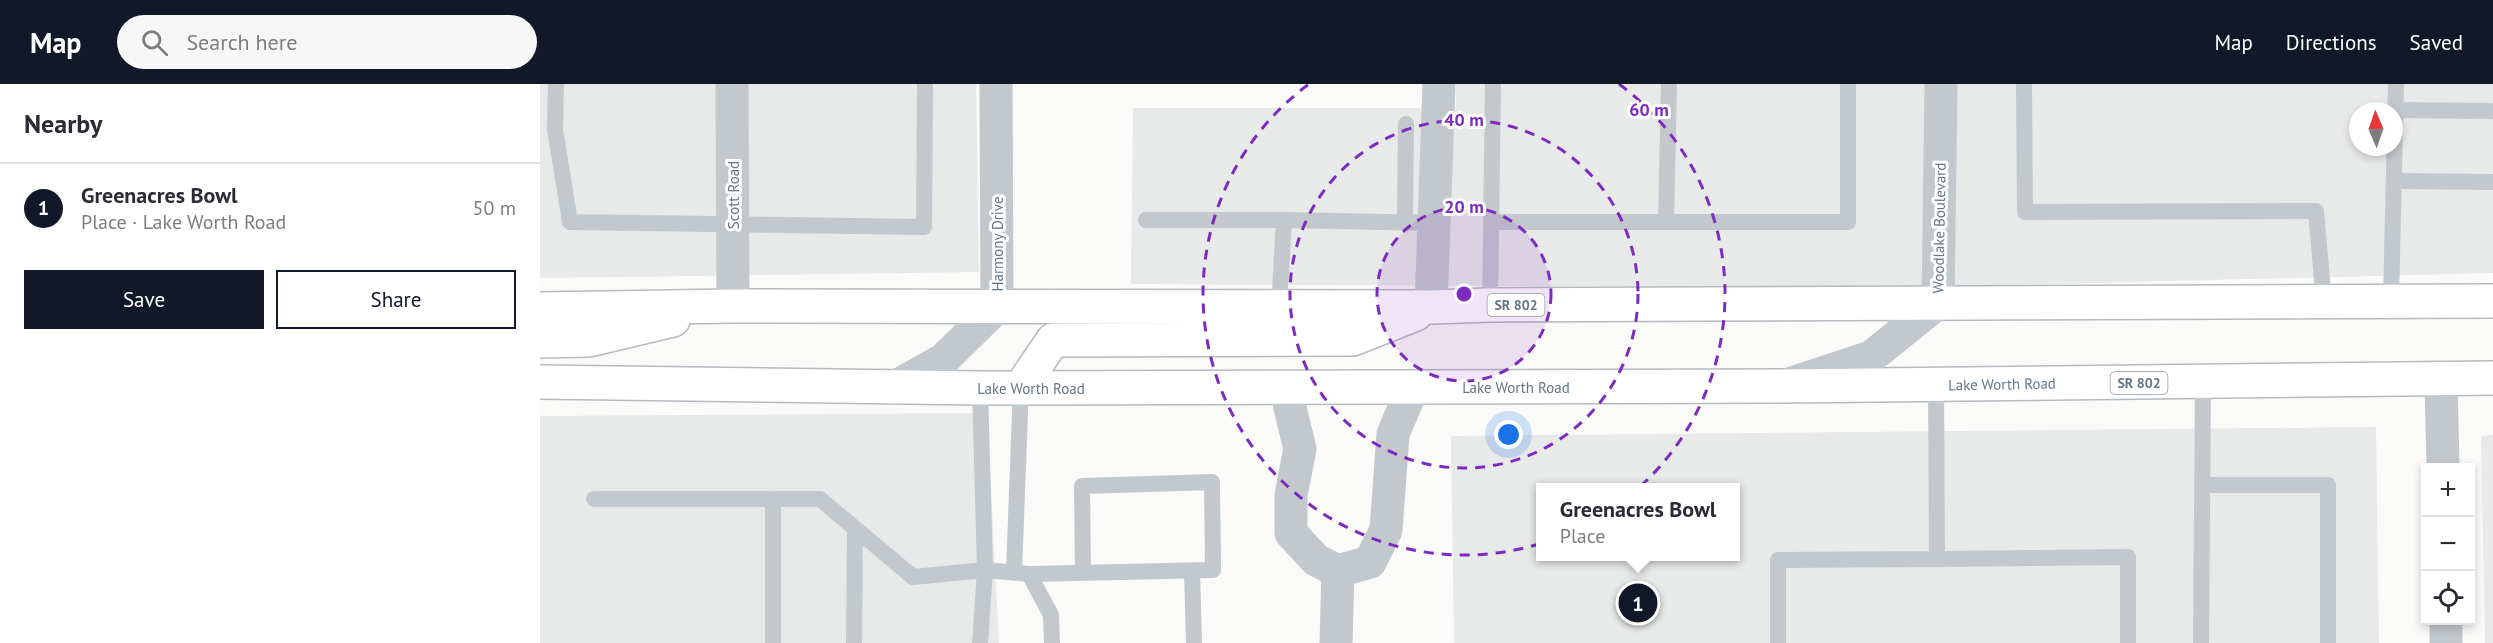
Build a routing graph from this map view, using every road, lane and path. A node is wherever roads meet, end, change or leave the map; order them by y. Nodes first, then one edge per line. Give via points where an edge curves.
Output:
1 (556, 84) edge
2 (732, 84) edge
3 (925, 84) edge
4 (996, 84) edge
5 (1439, 84) edge
6 (1493, 84) edge
7 (1669, 84) edge
8 (1848, 84) edge
9 (1941, 84) edge
10 (2024, 84) edge
11 (2396, 84) edge
12 (2396, 102) edge
13 (2403, 110) edge
14 (2490, 114) edge
15 (1406, 124) dead end
16 (2395, 156) edge
17 (2489, 179) edge
18 (2395, 181) junction
19 (1146, 220) dead end
20 (1284, 220) junction
21 (1491, 222) junction
22 (1666, 222) junction
23 (1419, 223) junction
24 (733, 225) junction
25 (2493, 301) edge
26 (2324, 302) junction
27 (2391, 302) junction
28 (1938, 303) junction
29 (1490, 305) junction
30 (733, 306) junction
31 (997, 307) junction
32 (1280, 307) junction
33 (1431, 307) junction
34 (540, 309) edge
35 (540, 341) edge
36 (2493, 378) edge
37 (2441, 380) junction
38 (540, 382) edge
39 (2203, 382) junction
40 (1936, 384) junction
41 (1785, 386) junction
42 (1021, 387) junction
43 (1285, 387) junction
44 (1413, 387) junction
45 (893, 388) junction
46 (980, 388) junction
47 (2443, 463) edge
48 (2202, 485) junction
49 (594, 498) dead end
50 (773, 500) junction
51 (855, 529) junction
52 (1936, 559) junction
53 (985, 570) junction
54 (1192, 571) junction
55 (1338, 571) junction
56 (1022, 573) junction
57 (1083, 573) junction
58 (2446, 625) edge
59 (773, 643) edge
60 (854, 643) edge
61 (980, 643) edge
62 (1052, 643) edge
63 (1194, 643) edge
64 (1336, 643) edge
65 (1778, 643) edge
66 (2128, 643) edge
67 (2201, 643) edge
68 (2328, 643) edge
69 (2446, 643) edge

1 - 24 lane via 555,129 570,222
2 - 24 street, Scott Road
3 - 24 lane via 924,226
4 - 31 street, Harmony Drive
5 - 23 street
6 - 21 lane
7 - 22 lane
8 - 22 lane via 1848,222
9 - 28 street, Woodlake Boulevard
10 - 26 lane via 2025,212 2316,211
11 - 12 lane
13 - 14 lane
15 - 23 lane
16 - 18 lane
17 - 18 lane
18 - 27 lane
19 - 20 lane
20 - 23 lane
20 - 32 lane
21 - 22 lane
21 - 29 lane
23 - 33 street
24 - 30 street, Scott Road
25 - 27 main road, SR 802
26 - 27 main road, SR 802
26 - 28 main road, SR 802
28 - 29 main road, SR 802
28 - 41 street, Woodlake Boulevard via 1871,357
29 - 33 main road, SR 802
30 - 31 main road, SR 802
30 - 34 main road, SR 802
30 - 35 main road via 589,340
31 - 32 main road, SR 802
31 - 45 street, Harmony Drive via 943,360
32 - 33 main road, SR 802
33 - 42 main road via 1353,339 1053,340
36 - 37 main road, Lake Worth Road / SR 802
37 - 39 main road, Lake Worth Road / SR 802
37 - 47 street
38 - 45 main road, Lake Worth Road / SR 802
39 - 40 main road, Lake Worth Road / SR 802
39 - 48 lane
40 - 41 main road, Lake Worth Road / SR 802
40 - 52 lane
41 - 44 main road, Lake Worth Road / SR 802
42 - 43 main road, Lake Worth Road / SR 802
42 - 46 main road, Lake Worth Road / SR 802
42 - 56 lane
43 - 44 main road, Lake Worth Road / SR 802
43 - 55 street via 1300,449 1291,495 1291,533 1316,560
44 - 55 street via 1393,434 1386,530 1370,562
45 - 46 main road, Lake Worth Road / SR 802
46 - 53 lane
48 - 67 lane
48 - 68 lane via 2328,485
49 - 50 lane
50 - 51 lane via 820,499
50 - 59 lane
51 - 53 lane via 913,577
51 - 60 lane
52 - 65 lane via 1778,560
52 - 66 lane via 2128,557
53 - 56 lane
53 - 61 lane
54 - 57 lane
54 - 57 lane via 1213,570 1212,482 1082,486
54 - 63 lane
55 - 64 street
56 - 57 lane
56 - 62 lane via 1051,615
58 - 69 street

